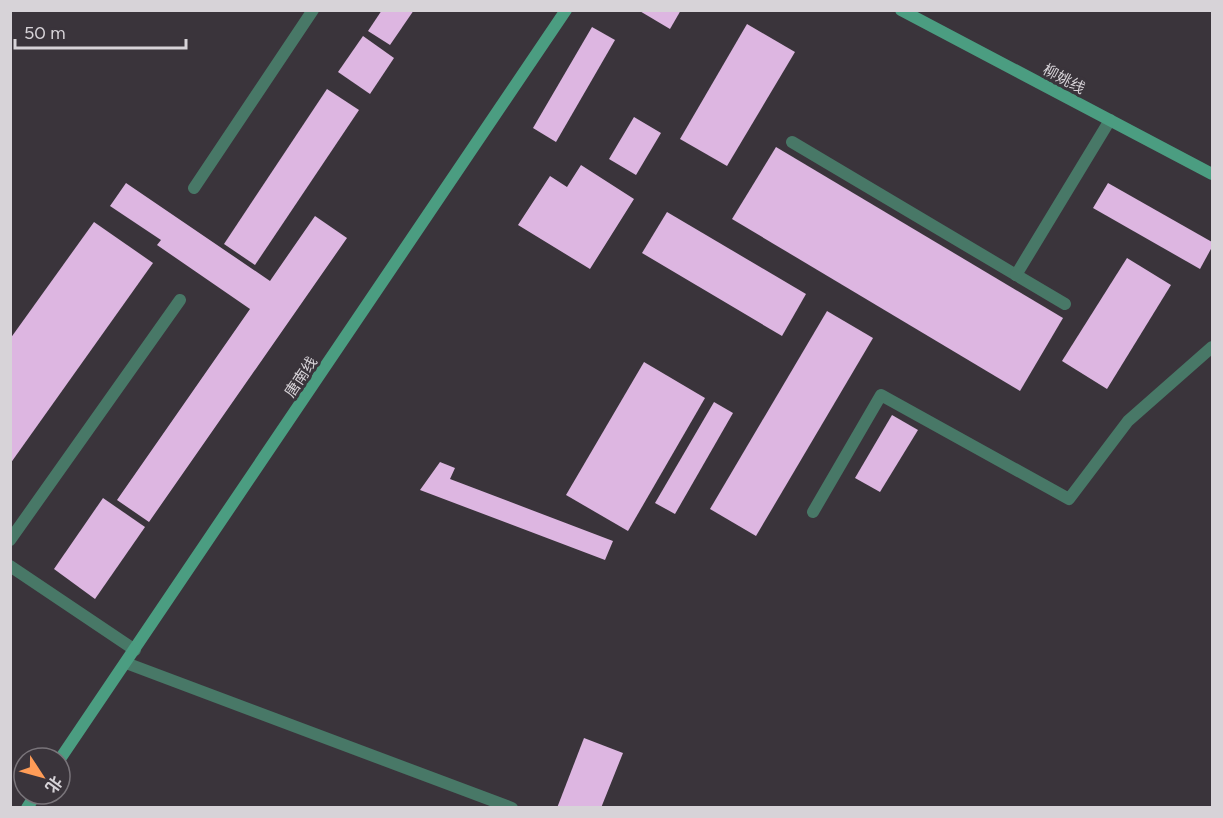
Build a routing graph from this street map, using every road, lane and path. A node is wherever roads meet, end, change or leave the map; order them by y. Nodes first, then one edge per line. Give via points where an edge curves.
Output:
1 (313, 10) edge
2 (566, 10) edge
3 (901, 10) edge
4 (1110, 120) junction
5 (792, 142) dead end
6 (1212, 174) edge
7 (194, 188) dead end
8 (1016, 275) junction
9 (180, 300) dead end
10 (1065, 304) dead end
11 (1212, 347) edge
12 (813, 512) dead end
13 (10, 540) edge
14 (13, 572) edge
15 (135, 650) junction
16 (126, 663) junction
17 (69, 746) edge
18 (512, 807) edge

1 - 7 street
2 - 15 street, 唐南线
3 - 4 street, 柳姚线
4 - 6 street, 柳姚线
4 - 8 street
5 - 8 street
8 - 10 street
9 - 13 street
11 - 12 street via 1128,421 1070,499 881,395
14 - 15 street
15 - 16 street, 唐南线
16 - 17 street, 唐南线
16 - 18 street

